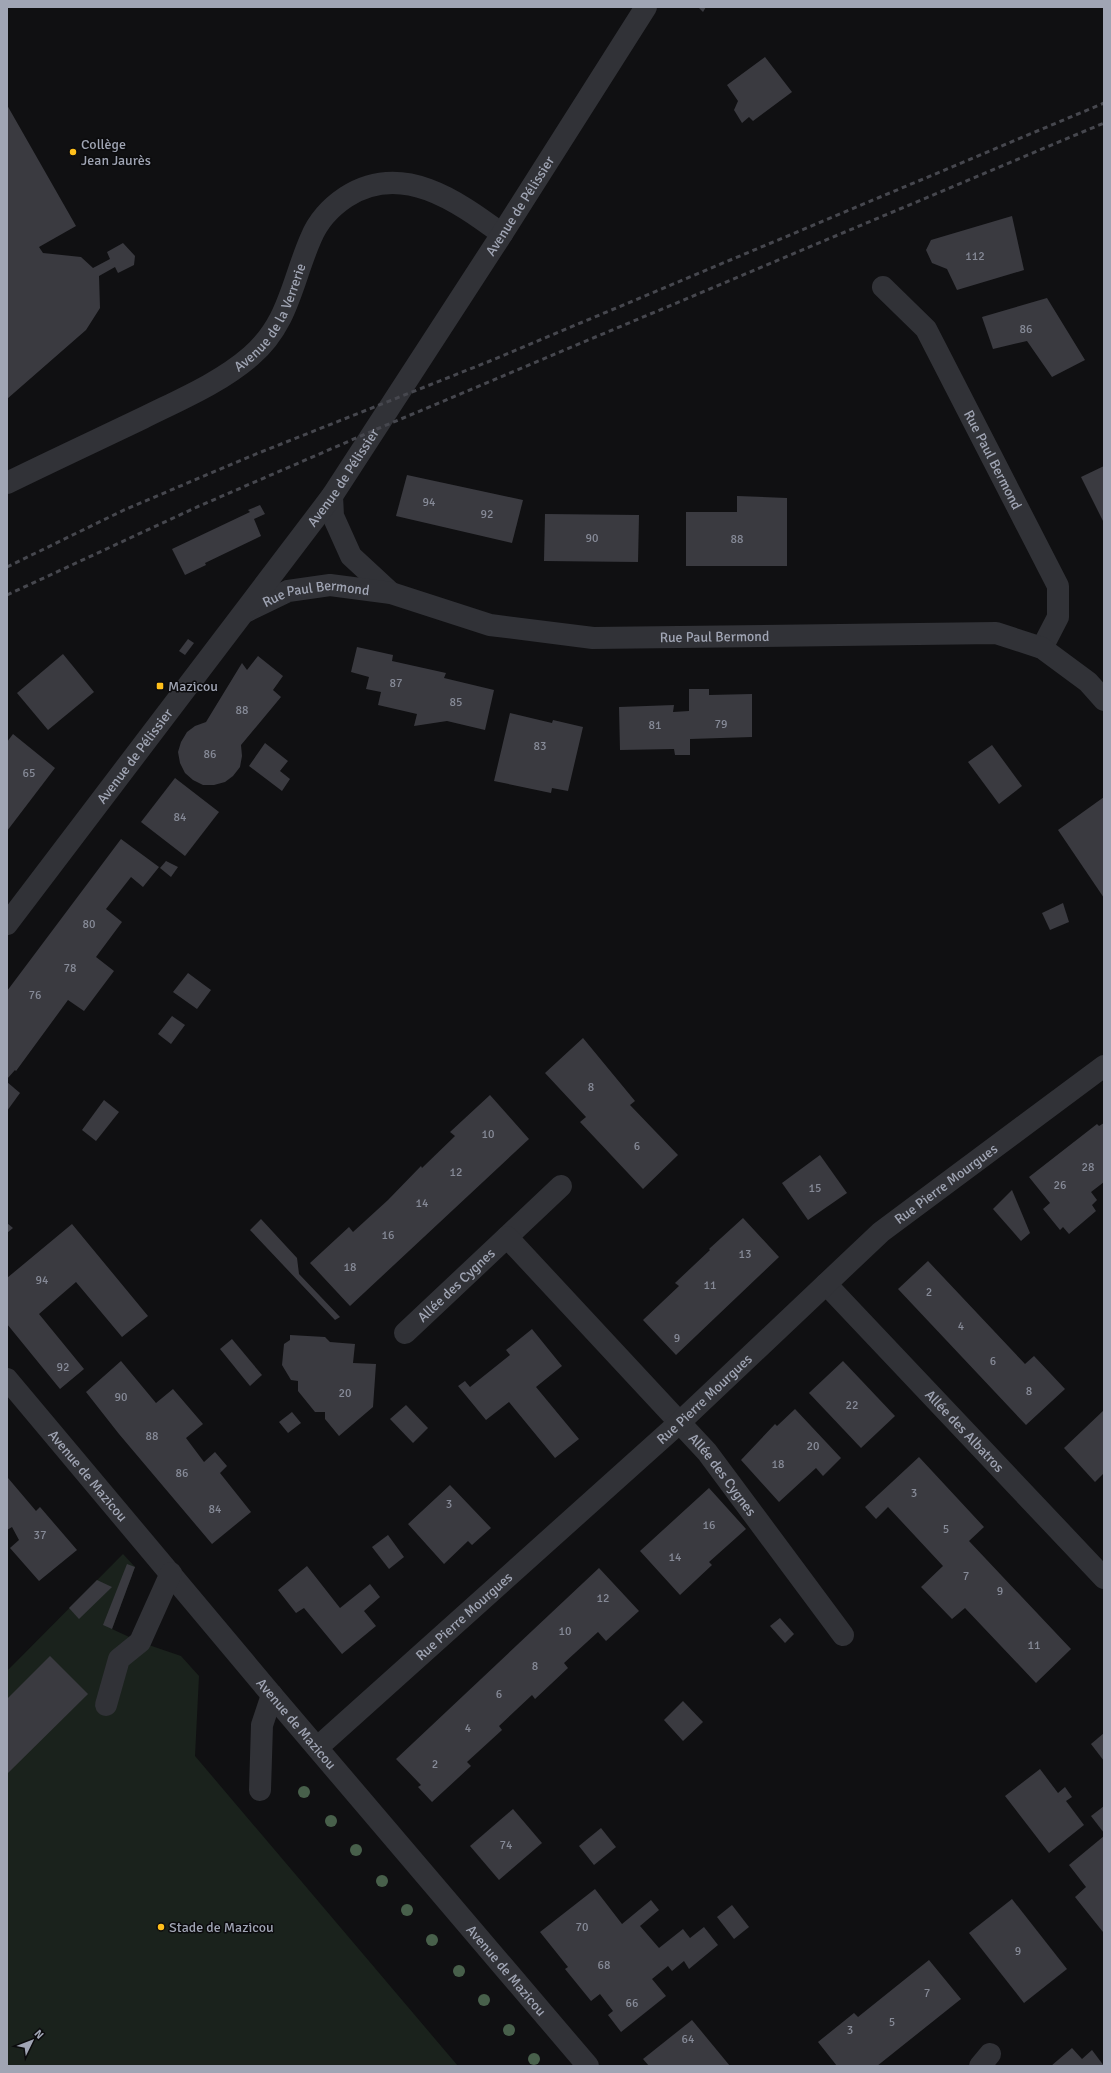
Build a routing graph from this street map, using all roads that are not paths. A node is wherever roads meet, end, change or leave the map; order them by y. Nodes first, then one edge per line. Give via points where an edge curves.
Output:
1 (646, 7) edge
2 (502, 234) junction
3 (883, 287) dead end
4 (7, 483) edge
5 (332, 496) junction
6 (391, 593) junction
7 (244, 612) junction
8 (1042, 648) junction
9 (1104, 700) edge
10 (7, 924) edge
11 (1104, 1066) edge
12 (561, 1186) dead end
13 (507, 1237) junction
14 (826, 1284) junction
15 (404, 1333) dead end
16 (7, 1379) edge
17 (679, 1423) junction
18 (171, 1573) junction
19 (1104, 1578) edge
20 (843, 1635) dead end
21 (272, 1695) junction
22 (106, 1705) dead end
23 (318, 1747) junction
24 (260, 1790) dead end
25 (588, 2066) edge

1 - 2 street, Avenue de Pélissier
2 - 4 street, Avenue de la Verrerie via 435,192 411,184 373,185 355,192 330,210 318,224 277,327 251,356 229,372 170,405
2 - 5 street, Avenue de Pélissier
3 - 8 street, Rue Paul Bermond via 926,329 1058,586 1058,617
5 - 6 street, Rue Paul Bermond via 333,516 351,556
5 - 7 street, Avenue de Pélissier
6 - 7 street, Rue Paul Bermond via 330,585 288,591
6 - 8 street, Rue Paul Bermond via 490,625 593,638 996,633
7 - 10 street, Avenue de Pélissier
8 - 9 street, Rue Paul Bermond via 1088,682
11 - 14 street, Rue Pierre Mourgues via 881,1232
12 - 13 street, Allée des Cygnes
13 - 15 street, Allée des Cygnes
13 - 17 street, Allée des Cygnes
14 - 17 street, Rue Pierre Mourgues
14 - 19 street, Allée des Albatros
16 - 18 street, Avenue de Mazicou
17 - 20 street, Allée des Cygnes via 707,1452
17 - 23 street, Rue Pierre Mourgues
18 - 21 street, Avenue de Mazicou
18 - 22 street via 140,1642 119,1659
21 - 23 street, Avenue de Mazicou
21 - 24 street via 262,1725
23 - 25 street, Avenue de Mazicou

